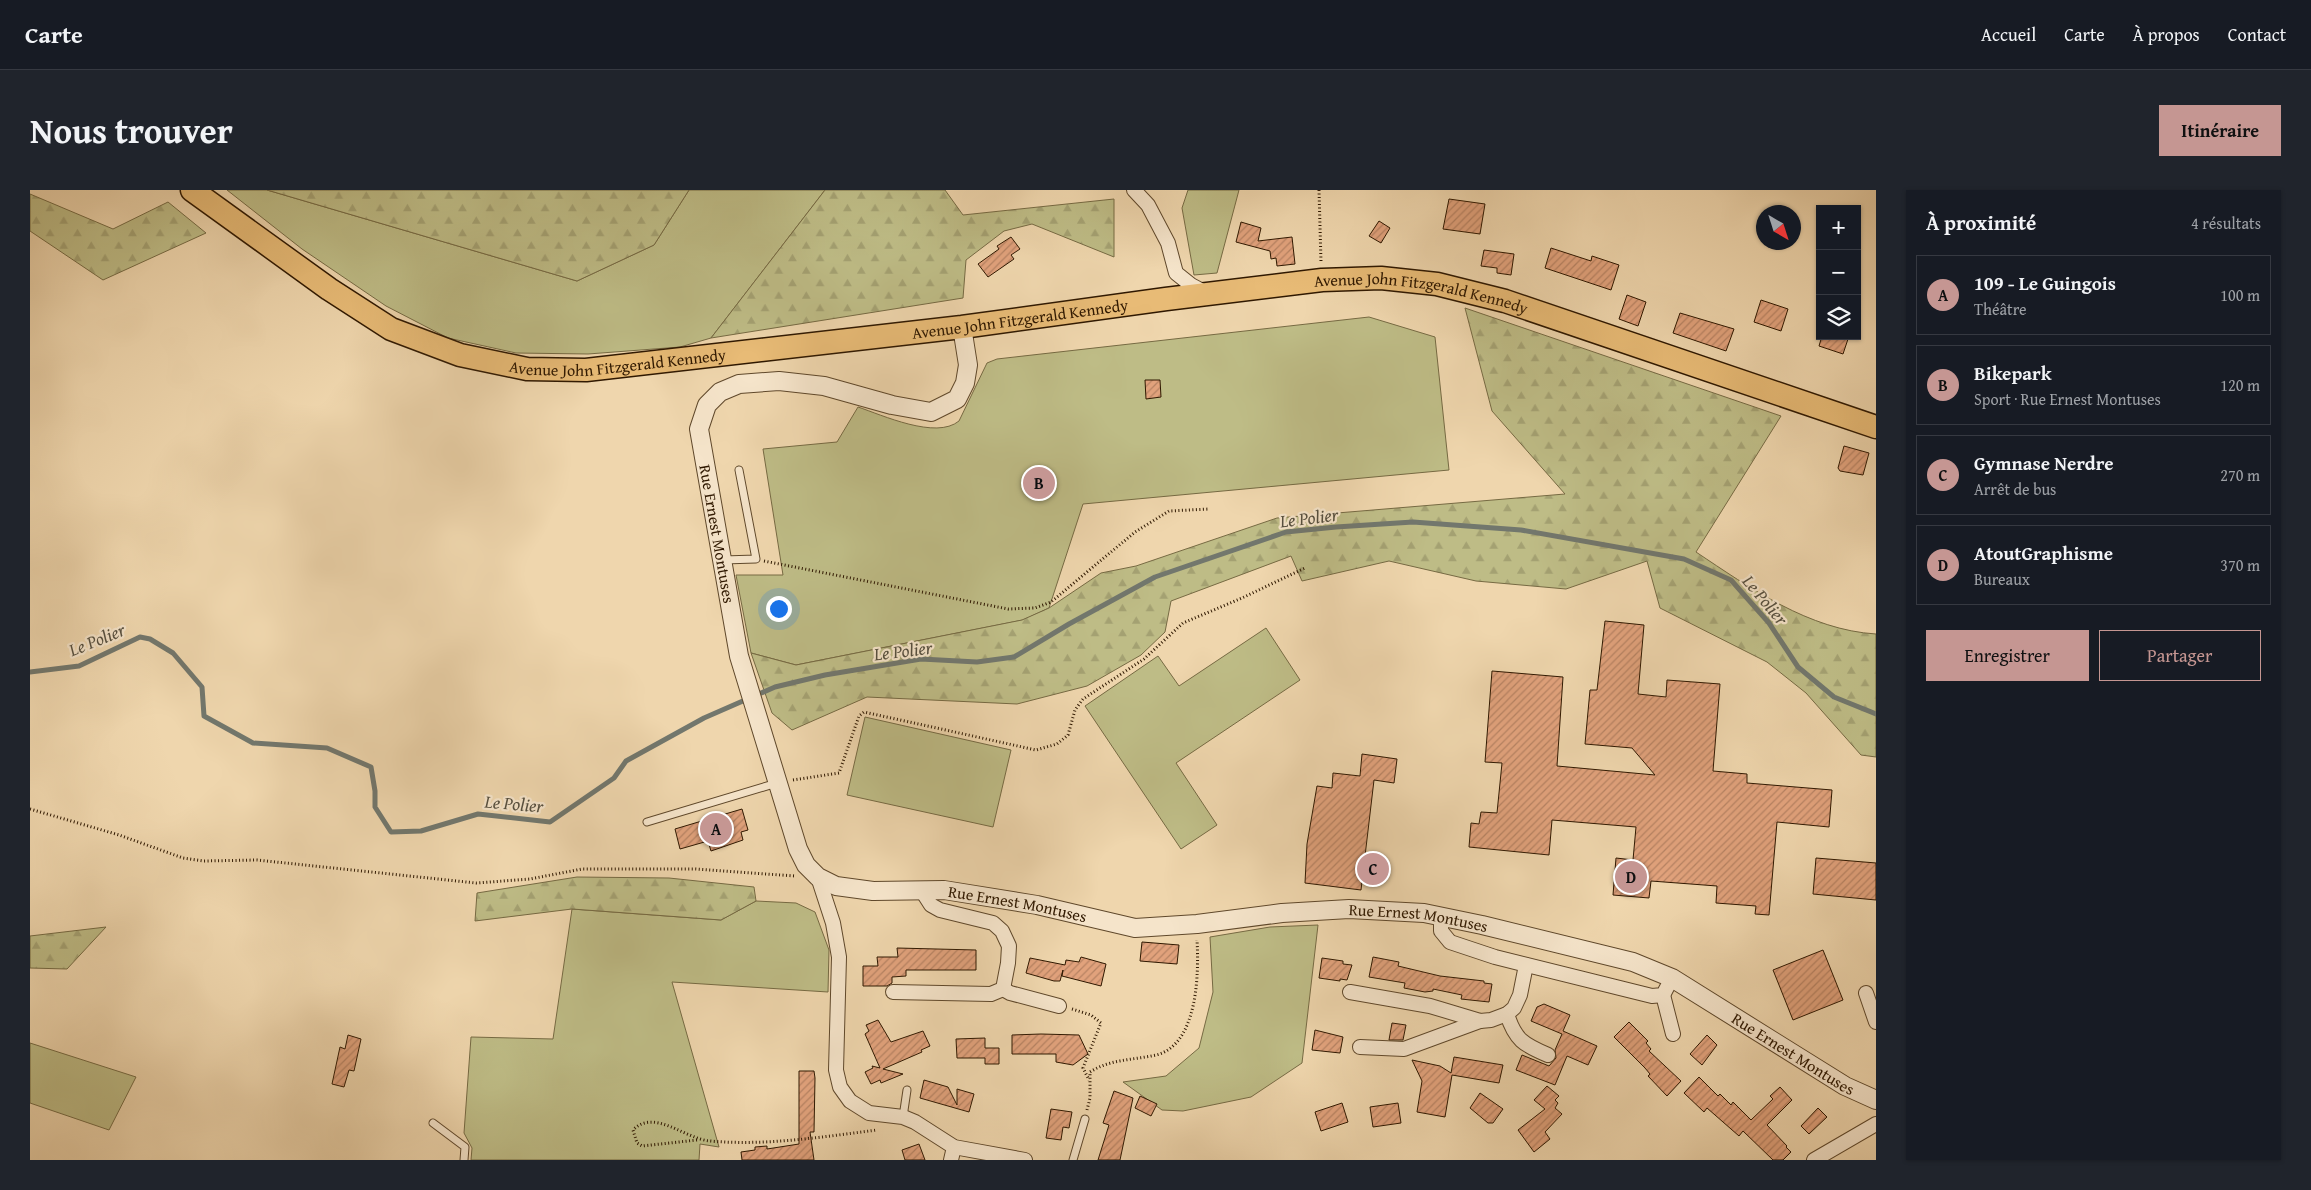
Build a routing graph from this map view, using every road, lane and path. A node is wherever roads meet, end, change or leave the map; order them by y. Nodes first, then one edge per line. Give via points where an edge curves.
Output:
1 (192, 190) edge
2 (1134, 190) edge
3 (1319, 190) edge
4 (1322, 280) junction
5 (1209, 294) junction
6 (962, 327) junction
7 (1876, 426) edge
8 (739, 470) dead end
9 (1209, 509) dead end
10 (756, 559) junction
11 (723, 560) junction
12 (1305, 568) dead end
13 (778, 783) junction
14 (30, 809) edge
15 (647, 822) dead end
16 (818, 877) junction
17 (922, 891) junction
18 (1441, 917) junction
19 (1197, 924) junction
20 (1526, 964) junction
21 (1672, 978) junction
22 (1003, 989) junction
23 (893, 992) dead end
24 (1350, 992) dead end
25 (1866, 993) dead end
26 (1663, 995) junction
27 (1059, 1006) joint
28 (1507, 1014) junction
29 (1480, 1021) junction
30 (1876, 1022) edge
31 (1673, 1034) dead end
32 (1360, 1047) dead end
33 (1548, 1055) dead end
34 (1090, 1081) junction
35 (907, 1090) dead end
36 (1876, 1100) edge
37 (903, 1117) junction
38 (1084, 1119) joint
39 (433, 1123) dead end
40 (1876, 1124) edge
41 (884, 1129) dead end
42 (697, 1140) junction
43 (952, 1154) edge
44 (464, 1160) edge
45 (1025, 1160) edge
46 (1074, 1160) edge
47 (1814, 1160) edge

1 - 6 main road, Avenue John Fitzgerald Kennedy via 329,289 391,329 460,355 527,369 586,370
2 - 5 street via 1148,205 1168,243 1176,273
3 - 4 path
4 - 5 main road, Avenue John Fitzgerald Kennedy
4 - 7 main road, Avenue John Fitzgerald Kennedy via 1381,278 1475,292
5 - 6 main road, Avenue John Fitzgerald Kennedy
6 - 11 street, Rue Ernest Montuses via 968,365 965,383 957,399 931,412 824,386 778,381 739,384 720,392 707,405 699,429
8 - 10 lane
9 - 10 path via 1169,511 1135,532 1051,602 1035,608 1008,609
10 - 11 lane
11 - 13 street, Rue Ernest Montuses via 746,683
12 - 13 path via 1184,622 1144,659 1082,699 1068,734 1057,744 1036,750 864,712 859,716 839,773
13 - 15 lane
13 - 16 street, Rue Ernest Montuses via 798,849 806,865
14 - 16 path via 183,858 204,861 257,860 476,883 530,879 582,868 696,869
16 - 17 street, Rue Ernest Montuses via 836,886 873,891
16 - 37 street via 833,922 839,957 836,1070 840,1087 850,1101 869,1113
17 - 19 street, Rue Ernest Montuses via 944,890 1037,906 1134,928
17 - 22 street, Rue Ernest Montuses via 931,905 940,910 993,923 1002,931 1009,946
18 - 19 street, Rue Ernest Montuses via 1424,913 1349,909 1282,913
18 - 20 street via 1441,931 1450,942
18 - 21 street, Rue Ernest Montuses via 1633,962
19 - 34 path via 1197,994 1184,1029 1171,1047 1159,1054 1101,1065 1090,1072
20 - 26 street via 1652,996
20 - 28 street via 1520,995
21 - 26 street
21 - 36 street, Rue Ernest Montuses via 1844,1086
22 - 23 street via 991,994
22 - 27 street
24 - 29 street via 1430,1006
25 - 30 street
26 - 31 street
27 - 34 path via 1091,1015 1101,1023 1084,1068
28 - 29 street
28 - 33 street via 1512,1031 1525,1045
29 - 32 street via 1404,1049
34 - 38 path via 1090,1098
35 - 37 lane
37 - 43 street
38 - 46 lane
39 - 44 lane via 465,1147
40 - 47 street
41 - 42 path via 742,1144
42 - 42 path via 642,1146 637,1143 634,1130 649,1122 664,1124
43 - 45 street

